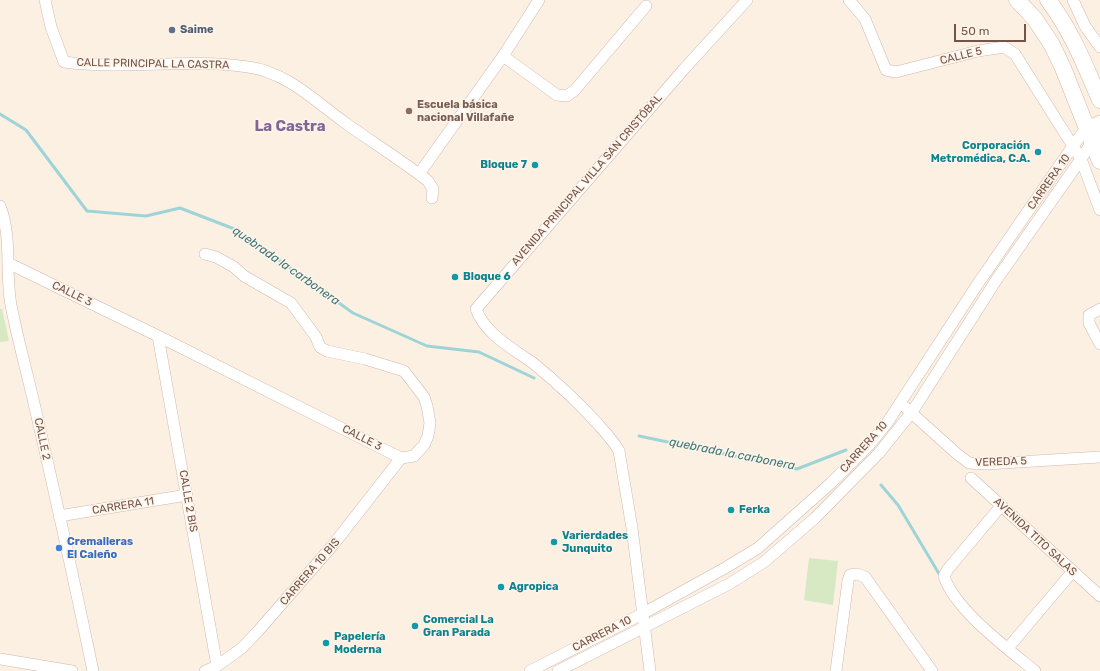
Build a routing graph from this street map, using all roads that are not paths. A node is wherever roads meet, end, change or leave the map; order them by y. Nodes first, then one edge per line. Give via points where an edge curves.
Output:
1 (45, 0) edge
2 (539, 0) edge
3 (747, 0) edge
4 (849, 0) edge
5 (1017, 0) edge
6 (1048, 0) edge
7 (1073, 0) edge
8 (646, 6) dead end
9 (1100, 47) edge
10 (503, 56) junction
11 (1100, 100) edge
12 (1095, 130) edge
13 (1073, 146) junction
14 (1081, 159) junction
15 (1100, 161) edge
16 (419, 174) junction
17 (432, 198) dead end
18 (0, 206) edge
19 (1100, 210) edge
20 (205, 254) dead end
21 (8, 263) junction
22 (1100, 309) edge
23 (158, 336) junction
24 (1100, 344) edge
25 (900, 404) junction
26 (912, 412) junction
27 (1100, 457) edge
28 (400, 458) junction
29 (971, 478) dead end
30 (187, 495) junction
31 (1001, 506) junction
32 (59, 516) junction
33 (1073, 571) junction
34 (1100, 596) edge
35 (642, 614) junction
36 (644, 628) junction
37 (1008, 648) junction
38 (0, 658) edge
39 (217, 666) junction
40 (72, 671) edge
41 (93, 671) edge
42 (205, 671) edge
43 (530, 671) edge
44 (558, 671) edge
45 (650, 671) edge
46 (836, 671) edge
47 (932, 671) edge
48 (1035, 671) edge

1 - 16 street, CALLE PRINCIPAL LA CASTRA via 51,27 64,62 203,63 264,70 312,97
2 - 10 street
3 - 35 street, AVENIDA PRINCIPAL VILLA SAN CRISTÓBAL via 476,309 479,318 493,334 578,402 613,440 621,460
4 - 13 street, CALLE 5 via 865,19 886,70 896,72 1004,47 1015,54
5 - 12 main road via 1035,19 1052,45
6 - 11 main road via 1067,28
7 - 9 street via 1085,26
8 - 10 street via 575,90 567,96 557,95
10 - 16 street
12 - 13 street, CARRERA 10
12 - 14 street, CARRERA 10
12 - 15 main road
13 - 14 street, CALLE 5
13 - 25 street, CARRERA 10 via 973,291
14 - 19 street, CALLE 5
14 - 26 street, CARRERA 10 via 1004,268
16 - 17 street, CALLE PRINCIPAL LA CASTRA via 433,189
18 - 21 street, CALLE 2 via 7,231
20 - 28 street via 234,267 244,276 291,303 316,337 320,347 404,371 424,396 430,422 424,445 414,456
21 - 23 street, CALLE 3
21 - 32 street, CALLE 2 via 7,280 11,309
22 - 24 street via 1089,315 1089,323
23 - 28 street, CALLE 3
23 - 30 street, CALLE 2 BIS
25 - 26 street, VEREDA 5
25 - 35 street, CARRERA 10 via 870,444 758,548
26 - 27 street, VEREDA 5 via 969,463
26 - 36 street, CARRERA 10 via 879,453 815,518 764,562 729,584
28 - 39 street, CARRERA 10 BIS via 333,545 289,596 242,648
29 - 31 street, AVENIDA TITO SALAS
30 - 32 street, CARRERA 11
30 - 39 street, CALLE 2 BIS
31 - 33 street, AVENIDA TITO SALAS
31 - 37 street via 944,576 969,614
32 - 41 street, CALLE 2
33 - 34 street, AVENIDA TITO SALAS
33 - 37 street
35 - 36 street, AVENIDA PRINCIPAL VILLA SAN CRISTÓBAL
35 - 43 street, CARRERA 10
36 - 44 street, CARRERA 10
36 - 45 street, AVENIDA PRINCIPAL VILLA SAN CRISTÓBAL
37 - 48 street
38 - 40 street
39 - 42 street, CARRERA 10 BIS
46 - 47 street via 848,581 850,575 857,574 865,577

